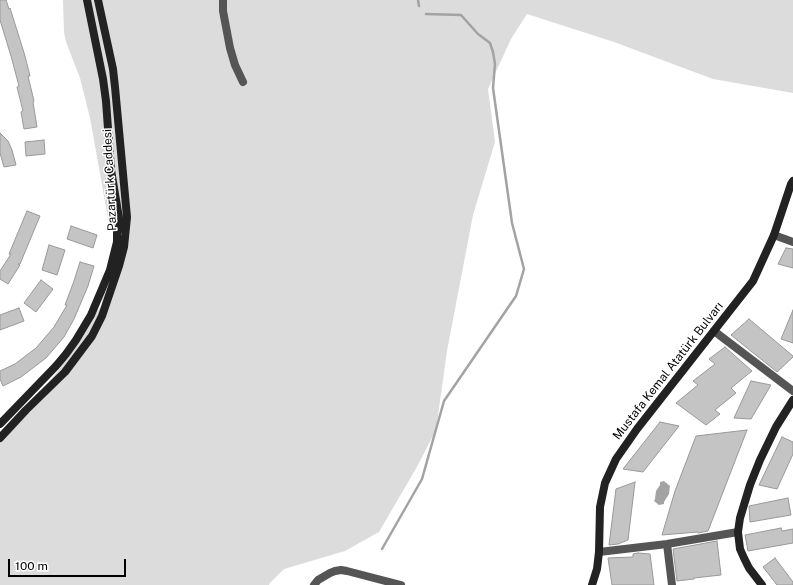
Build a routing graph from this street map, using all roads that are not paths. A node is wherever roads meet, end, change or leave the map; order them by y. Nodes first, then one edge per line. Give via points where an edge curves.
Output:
1 (87, 0) edge
2 (98, 0) edge
3 (223, 0) edge
4 (243, 82) dead end
5 (793, 181) edge
6 (774, 235) junction
7 (793, 242) edge
8 (714, 331) junction
9 (793, 391) edge
10 (793, 400) edge
11 (0, 424) edge
12 (0, 438) edge
13 (738, 532) junction
14 (666, 544) junction
15 (599, 552) junction
16 (314, 585) edge
17 (401, 585) edge
18 (592, 585) edge
19 (672, 585) edge
20 (762, 585) edge

1 - 11 street, Pazartürk Caddesi via 106,101 120,224 117,242 110,270 80,335 56,366
2 - 12 street, Pazartürk Caddesi via 115,87 126,211 124,247 112,289 92,336 65,372
3 - 4 street via 230,48
5 - 6 street, Mustafa Kemal Atatürk Bulvarı
6 - 7 street
6 - 8 street, Mustafa Kemal Atatürk Bulvarı via 753,281
8 - 9 street
8 - 15 street, Mustafa Kemal Atatürk Bulvarı via 616,459 605,483 600,507
10 - 13 street via 760,460 743,507
13 - 14 street
13 - 20 street via 744,558
14 - 15 street
14 - 19 street
15 - 18 street, Mustafa Kemal Atatürk Bulvarı
16 - 17 street via 330,573 341,570

